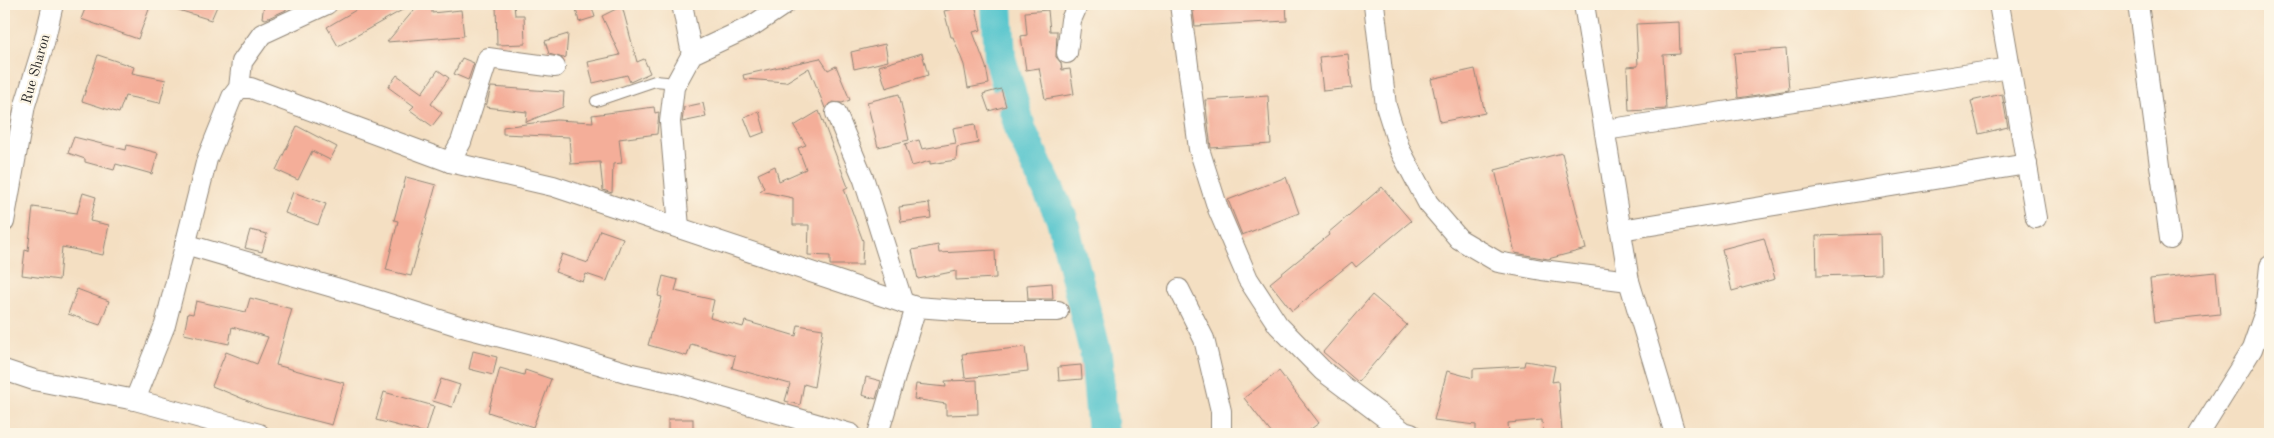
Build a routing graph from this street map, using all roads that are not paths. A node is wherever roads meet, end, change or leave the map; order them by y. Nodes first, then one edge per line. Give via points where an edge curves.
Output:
1 (53, 4) edge
2 (327, 4) edge
3 (682, 4) edge
4 (785, 4) edge
5 (1078, 4) edge
6 (1180, 4) edge
7 (1374, 4) edge
8 (1584, 4) edge
9 (1999, 4) edge
10 (2138, 4) edge
11 (1067, 53) dead end
12 (692, 54) junction
13 (555, 67) dead end
14 (2010, 68) junction
15 (674, 87) junction
16 (239, 88) junction
17 (596, 101) dead end
18 (836, 113) dead end
19 (1605, 130) junction
20 (450, 162) junction
21 (2027, 164) junction
22 (2036, 218) dead end
23 (4, 222) edge
24 (679, 227) junction
25 (1621, 230) junction
26 (2170, 239) dead end
27 (185, 244) junction
28 (2270, 266) edge
29 (1629, 281) junction
30 (1179, 289) dead end
31 (910, 305) junction
32 (1058, 311) dead end
33 (4, 370) edge
34 (135, 400) junction
35 (259, 434) edge
36 (851, 434) edge
37 (878, 434) edge
38 (1221, 434) edge
39 (1407, 434) edge
40 (1675, 434) edge
41 (2199, 434) edge

1 - 23 street, Rue Sharon via 25,105
2 - 16 street via 262,34 242,62
3 - 12 street
4 - 12 street via 752,26
5 - 11 street via 1071,20
6 - 39 street via 1198,149 1218,209 1248,278 1278,325 1323,371
7 - 29 street via 1386,106 1400,150 1428,203 1459,239 1498,262
8 - 19 street
9 - 14 street
10 - 26 street
12 - 15 street
13 - 20 street via 488,58 461,142
14 - 19 street
14 - 21 street
15 - 17 lane via 655,81
15 - 24 street via 670,122
16 - 20 street via 251,88
16 - 27 street via 232,97 207,159
18 - 31 street
19 - 25 street
20 - 24 street via 553,186
21 - 22 street
21 - 25 street
24 - 31 street
25 - 29 street
27 - 34 street via 165,324
27 - 36 street via 460,326
28 - 41 street via 2265,312 2252,350
29 - 40 street
30 - 38 street via 1204,339 1221,411
31 - 32 street via 970,311
31 - 37 street
33 - 34 street via 34,380
34 - 35 street

